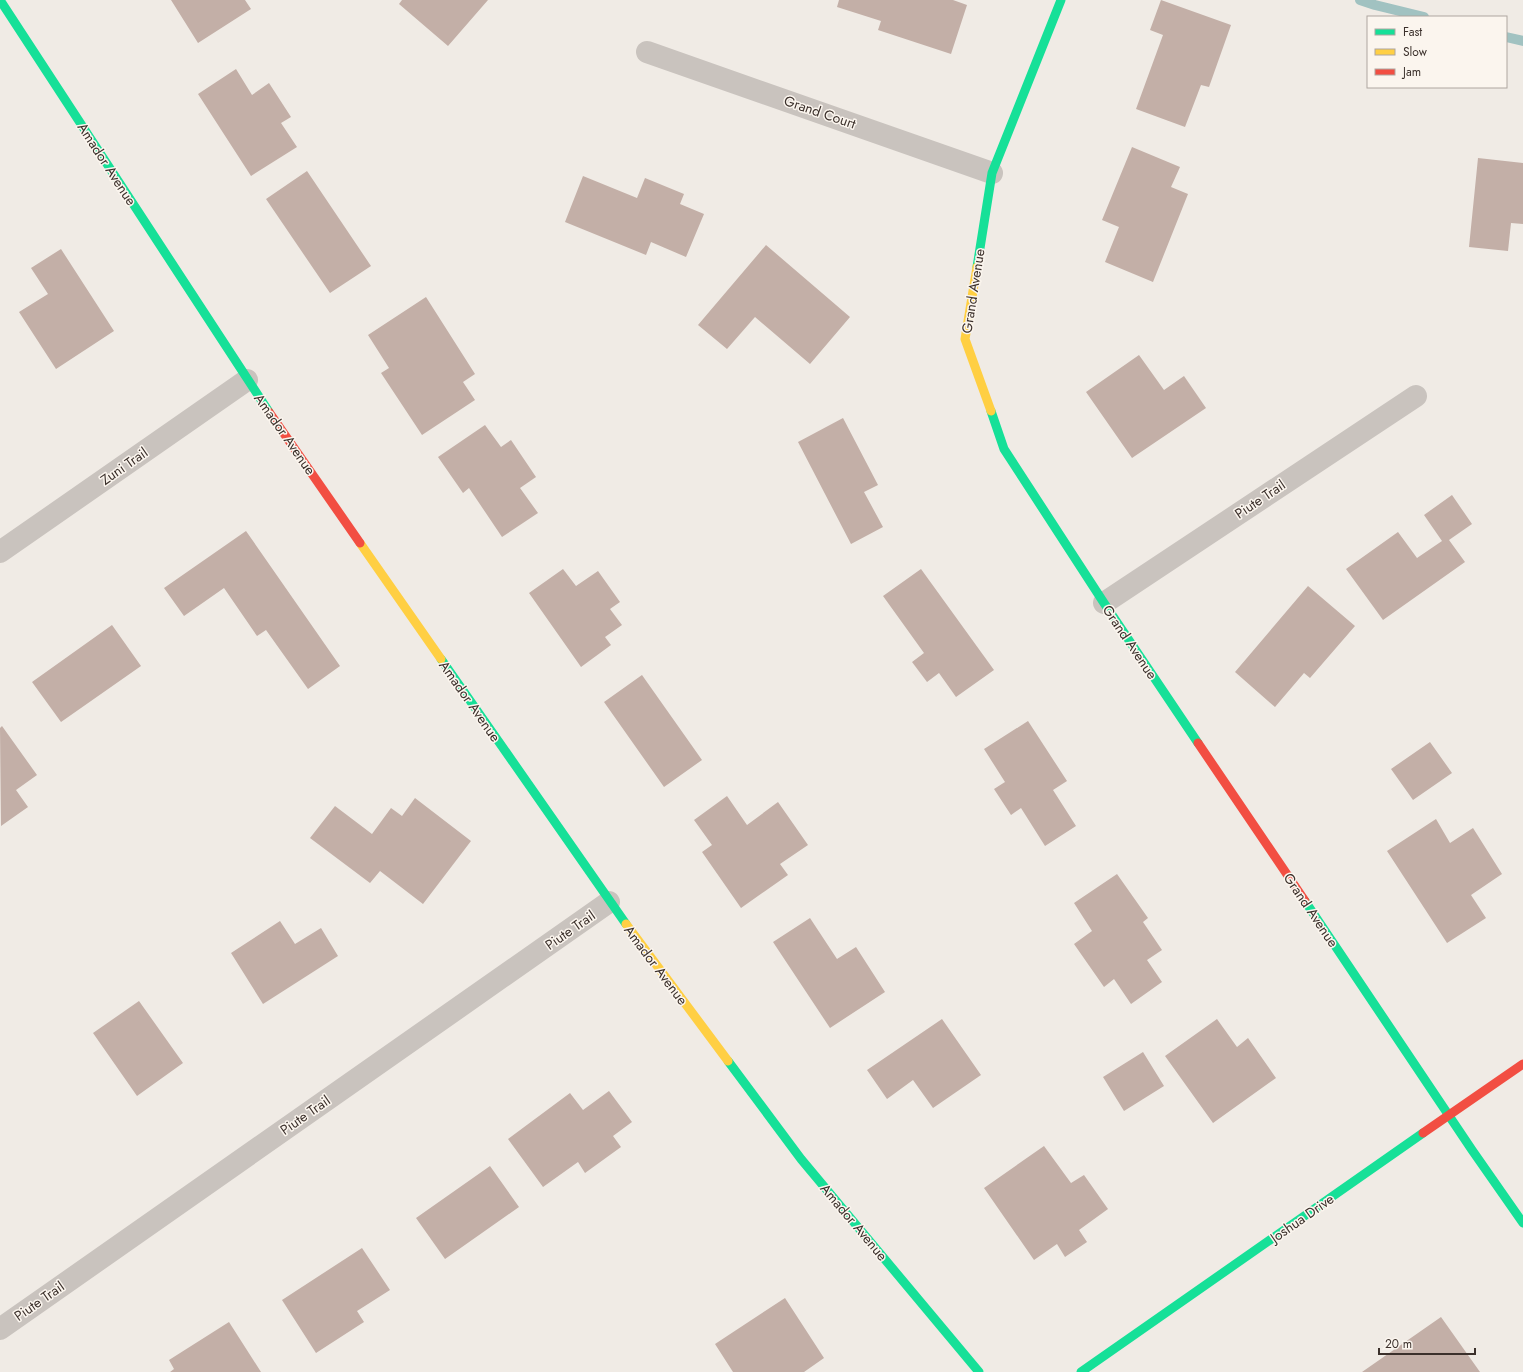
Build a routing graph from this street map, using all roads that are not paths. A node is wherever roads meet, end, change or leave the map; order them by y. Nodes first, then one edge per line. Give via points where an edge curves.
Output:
1 (0, 0) edge
2 (1061, 0) edge
3 (647, 52) dead end
4 (992, 173) junction
5 (247, 380) junction
6 (1416, 396) dead end
7 (0, 552) edge
8 (1104, 603) junction
9 (609, 902) junction
10 (1523, 1064) edge
11 (1449, 1116) junction
12 (1523, 1223) edge
13 (0, 1329) edge
14 (979, 1372) edge
15 (1081, 1372) edge

1 - 5 street, Amador Avenue
2 - 4 street, Grand Avenue
3 - 4 street, Grand Court
4 - 8 street, Grand Avenue via 965,339 1004,449
5 - 7 street, Zuni Trail
5 - 9 street, Amador Avenue
6 - 8 street, Piute Trail
8 - 11 street, Grand Avenue
9 - 13 street, Piute Trail
9 - 14 street, Amador Avenue via 801,1159
10 - 11 street, Joshua Drive
11 - 12 street, Grand Avenue
11 - 15 street, Joshua Drive

